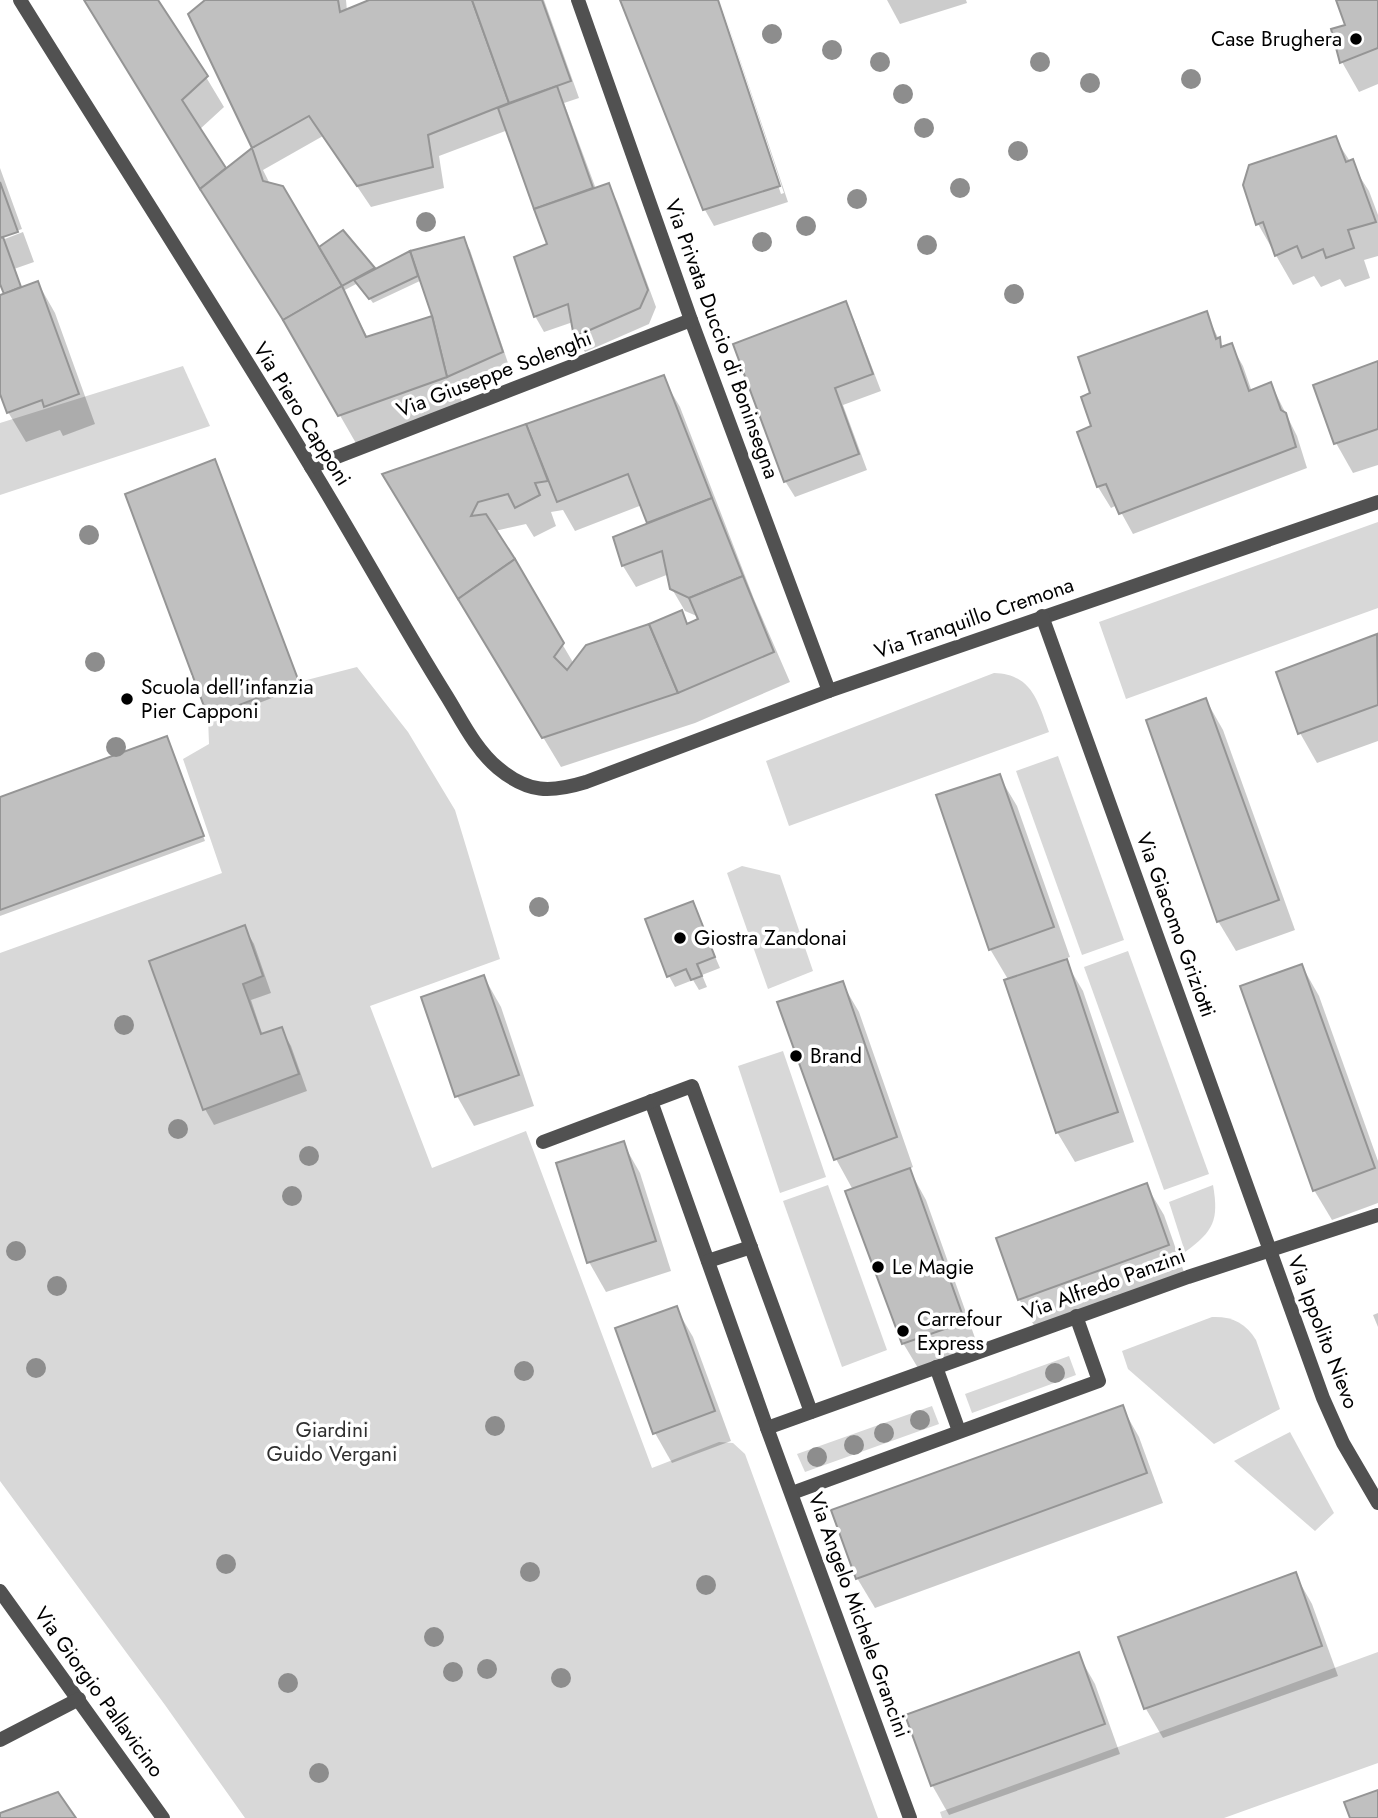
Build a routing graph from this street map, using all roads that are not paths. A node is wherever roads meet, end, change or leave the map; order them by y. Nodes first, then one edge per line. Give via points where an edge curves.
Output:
1 (20, 0) edge
2 (578, 0) edge
3 (691, 320) junction
4 (311, 467) junction
5 (1378, 502) edge
6 (1042, 616) junction
7 (828, 691) junction
8 (586, 782) joint
9 (651, 1101) junction
10 (543, 1142) dead end
11 (1378, 1215) edge
12 (751, 1247) junction
13 (1269, 1249) junction
14 (708, 1261) junction
15 (1076, 1316) junction
16 (936, 1367) junction
17 (811, 1412) junction
18 (767, 1427) junction
19 (959, 1431) junction
20 (792, 1493) junction
21 (1378, 1503) edge
22 (0, 1591) edge
23 (79, 1699) junction
24 (0, 1740) edge
25 (163, 1818) edge
26 (911, 1818) edge

1 - 4 street, Via Piero Capponi
2 - 3 street, Via Privata Duccio di Boninsegna
3 - 4 street, Via Giuseppe Solenghi
3 - 7 street, Via Privata Duccio di Boninsegna
4 - 8 street, Via Piero Capponi via 482,752 514,779 539,790
5 - 6 street, Via Tranquillo Cremona
6 - 7 street, Via Tranquillo Cremona
6 - 13 street, Via Giacomo Griziotti
7 - 8 street, Via Tranquillo Cremona
9 - 10 street
9 - 12 street via 692,1086
9 - 14 street, Via Angelo Michele Grancini
11 - 13 street, Via Alfredo Panzini
12 - 14 street
12 - 17 street
13 - 15 street, Via Alfredo Panzini
13 - 21 street, Via Ippolito Nievo via 1323,1398
14 - 18 street, Via Angelo Michele Grancini
15 - 16 street, Via Alfredo Panzini
15 - 19 street via 1099,1381
16 - 17 street, Via Alfredo Panzini
16 - 19 street
17 - 18 street, Via Alfredo Panzini
18 - 20 street, Via Angelo Michele Grancini
19 - 20 street
20 - 26 street, Via Angelo Michele Grancini
22 - 23 street, Via Giorgio Pallavicino
23 - 24 street
23 - 25 street, Via Giorgio Pallavicino

